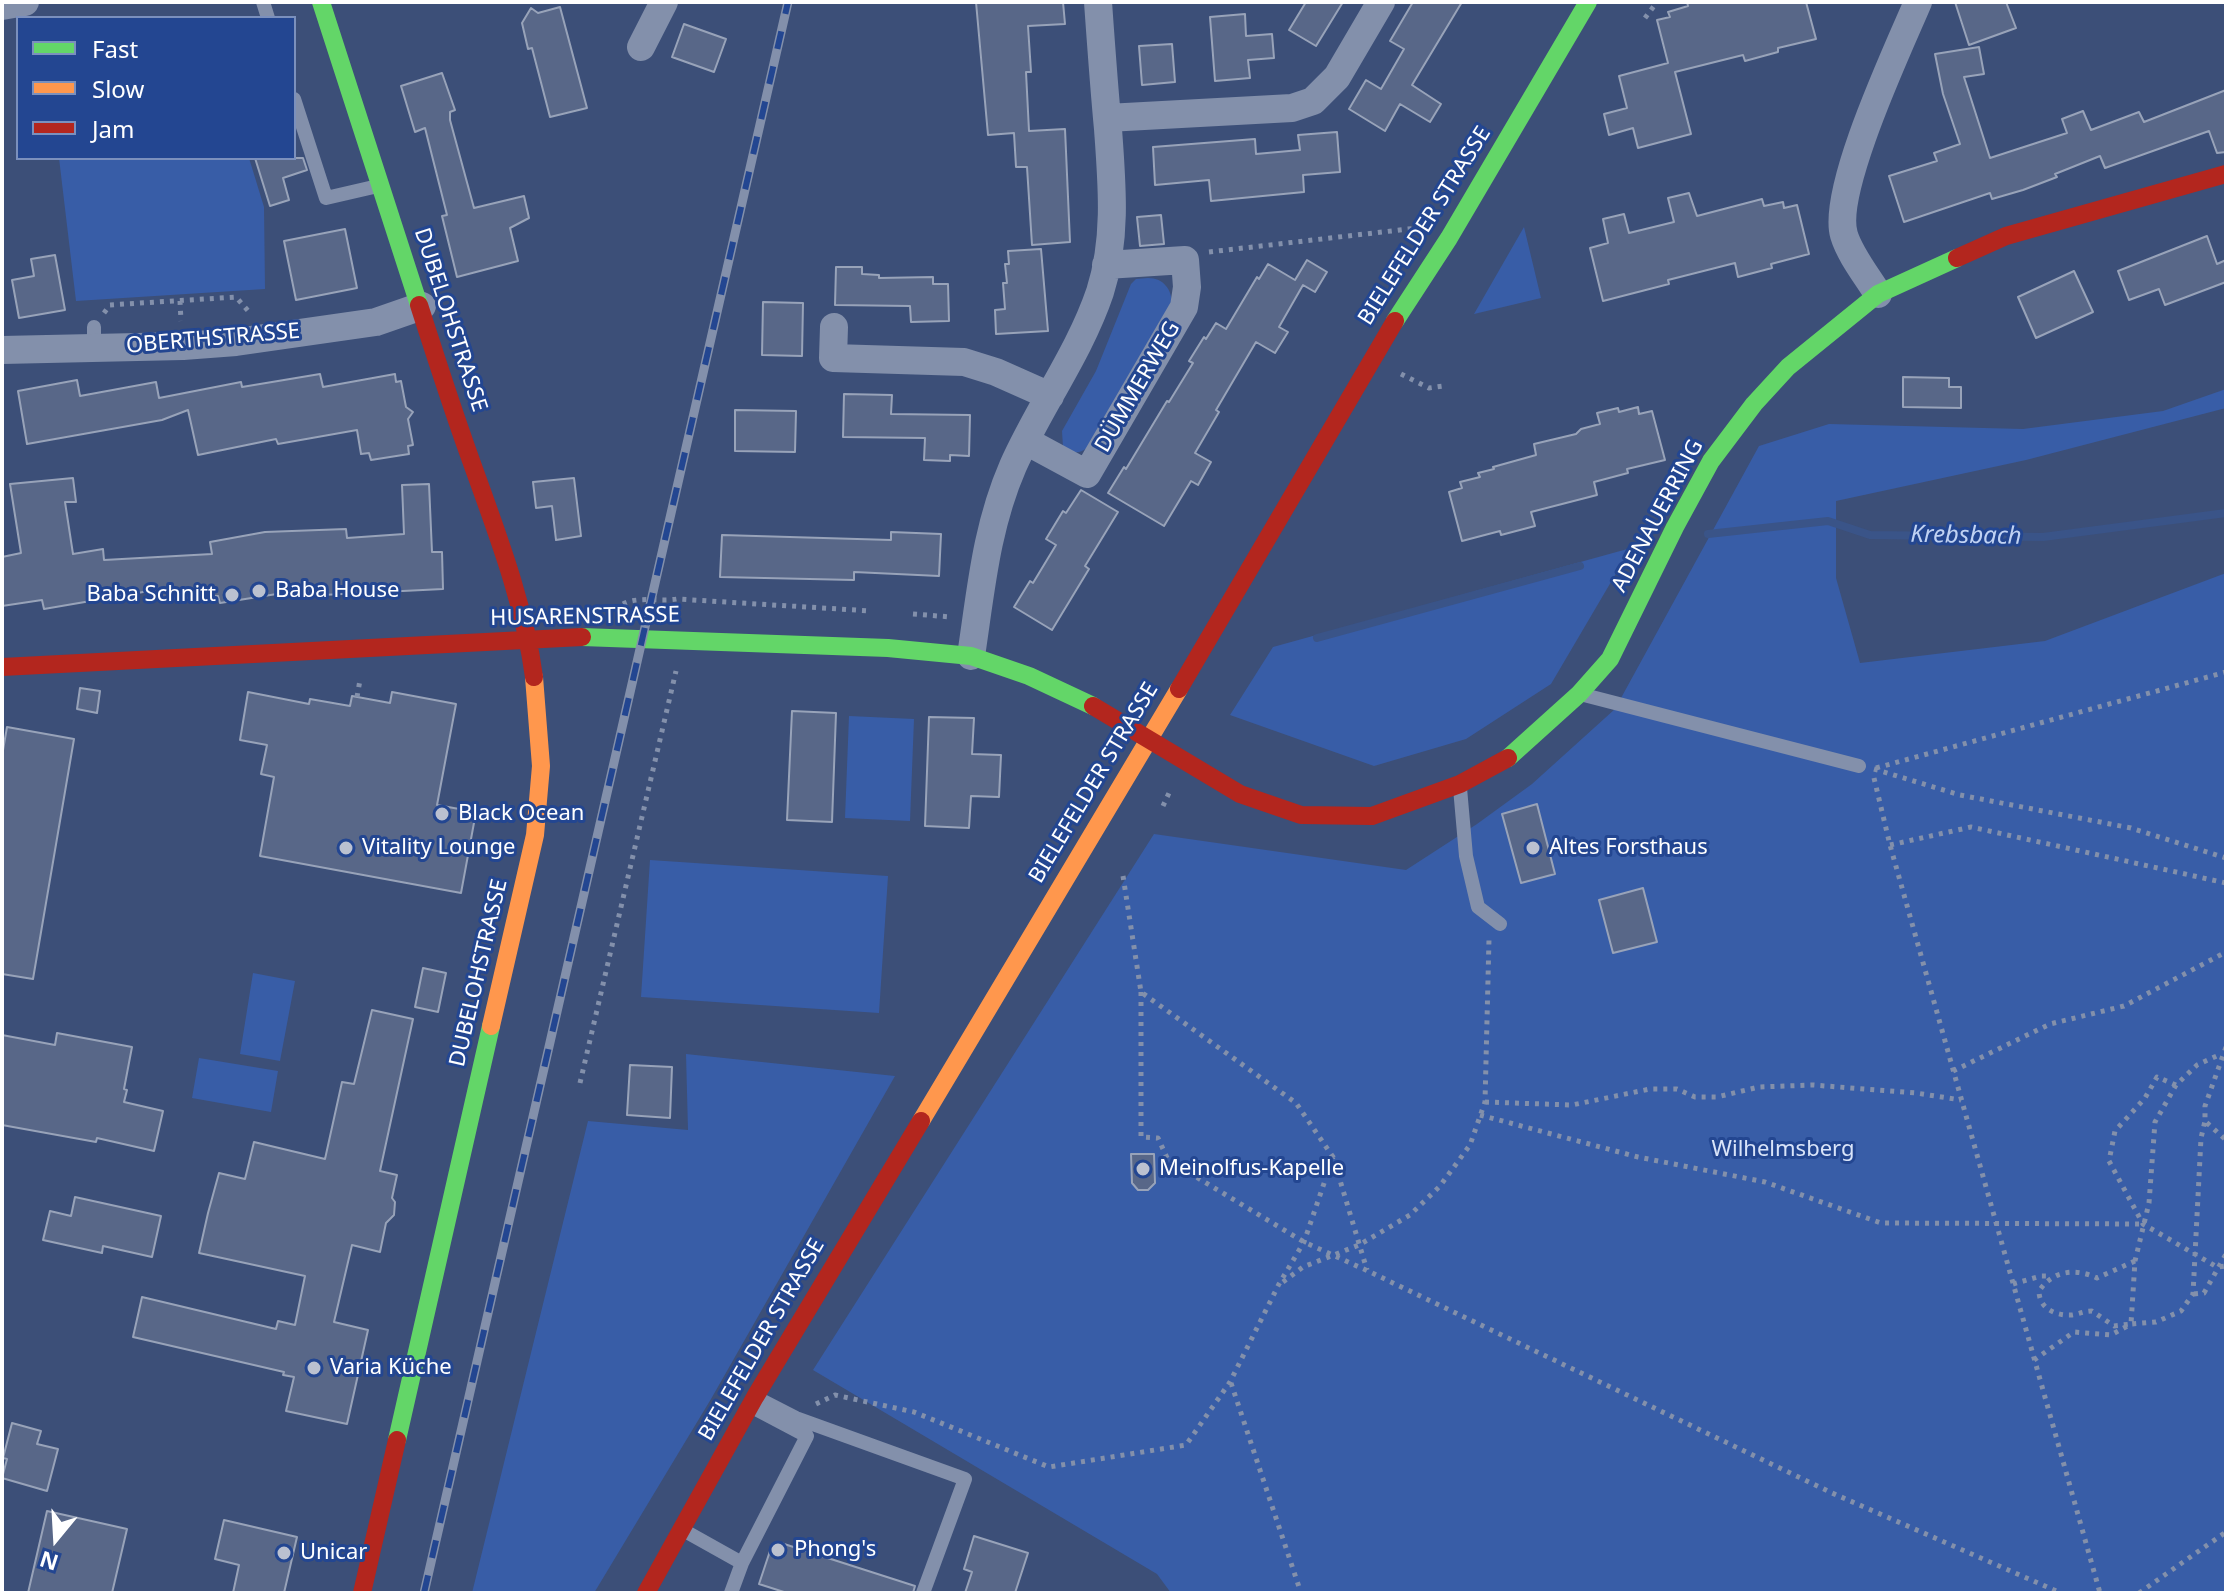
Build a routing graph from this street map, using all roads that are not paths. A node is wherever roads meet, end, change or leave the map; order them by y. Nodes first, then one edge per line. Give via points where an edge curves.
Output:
1 (25, 2) edge
2 (321, 2) edge
3 (664, 2) edge
4 (1098, 2) edge
5 (1381, 2) edge
6 (1588, 2) edge
7 (1918, 2) edge
8 (2, 6) edge
9 (641, 47) dead end
10 (296, 105) edge
11 (1107, 118) junction
12 (2226, 174) edge
13 (382, 185) junction
14 (1106, 265) junction
15 (1878, 294) junction
16 (422, 306) junction
17 (834, 327) dead end
18 (2, 350) edge
19 (1050, 396) junction
20 (1026, 441) junction
21 (529, 638) junction
22 (971, 656) junction
23 (2, 667) edge
24 (1579, 694) junction
25 (1149, 741) junction
26 (1865, 767) road end
27 (1460, 784) junction
28 (1495, 921) road end
29 (752, 1402) junction
30 (680, 1528) junction
31 (742, 1563) junction
32 (362, 1593) edge
33 (646, 1593) edge
34 (731, 1593) edge
35 (923, 1593) edge

1 - 8 street
2 - 13 main road, DUBELOHSTRASSE
3 - 9 street
4 - 11 street
5 - 11 street via 1337,77 1313,101 1292,108
6 - 25 main road, BIELEFELDER STRASSE
7 - 15 street via 1868,122 1841,214 1844,237
10 - 13 lane via 326,198
11 - 14 street via 1113,201
12 - 15 main road, ADENAUERRING via 2006,236
13 - 16 main road, DUBELOHSTRASSE
14 - 19 street via 1100,292
14 - 20 street, DÜMMERWEG via 1185,260 1184,307 1087,474
15 - 24 main road, ADENAUERRING via 1788,367 1711,461 1610,659
16 - 18 street, OBERTHSTRASSE via 376,322 272,337 183,346 94,338
16 - 21 main road, DUBELOHSTRASSE
17 - 19 street via 833,358 964,362
19 - 20 street
20 - 22 street via 988,536
21 - 22 main road, HUSARENSTRASSE via 678,639
21 - 23 main road, HUSARENSTRASSE
21 - 32 main road, DUBELOHSTRASSE via 541,766 535,835
22 - 25 main road, HUSARENSTRASSE via 1101,710
24 - 26 lane
24 - 27 main road, ADENAUERRING via 1511,756
25 - 27 main road, ADENAUERRING via 1240,794 1301,815 1372,816
25 - 29 main road, BIELEFELDER STRASSE
27 - 28 lane via 1466,856 1478,907
29 - 30 main road, BIELEFELDER STRASSE
29 - 31 lane via 807,1436
29 - 35 lane via 965,1479
30 - 31 lane
30 - 33 main road, BIELEFELDER STRASSE
31 - 34 lane

